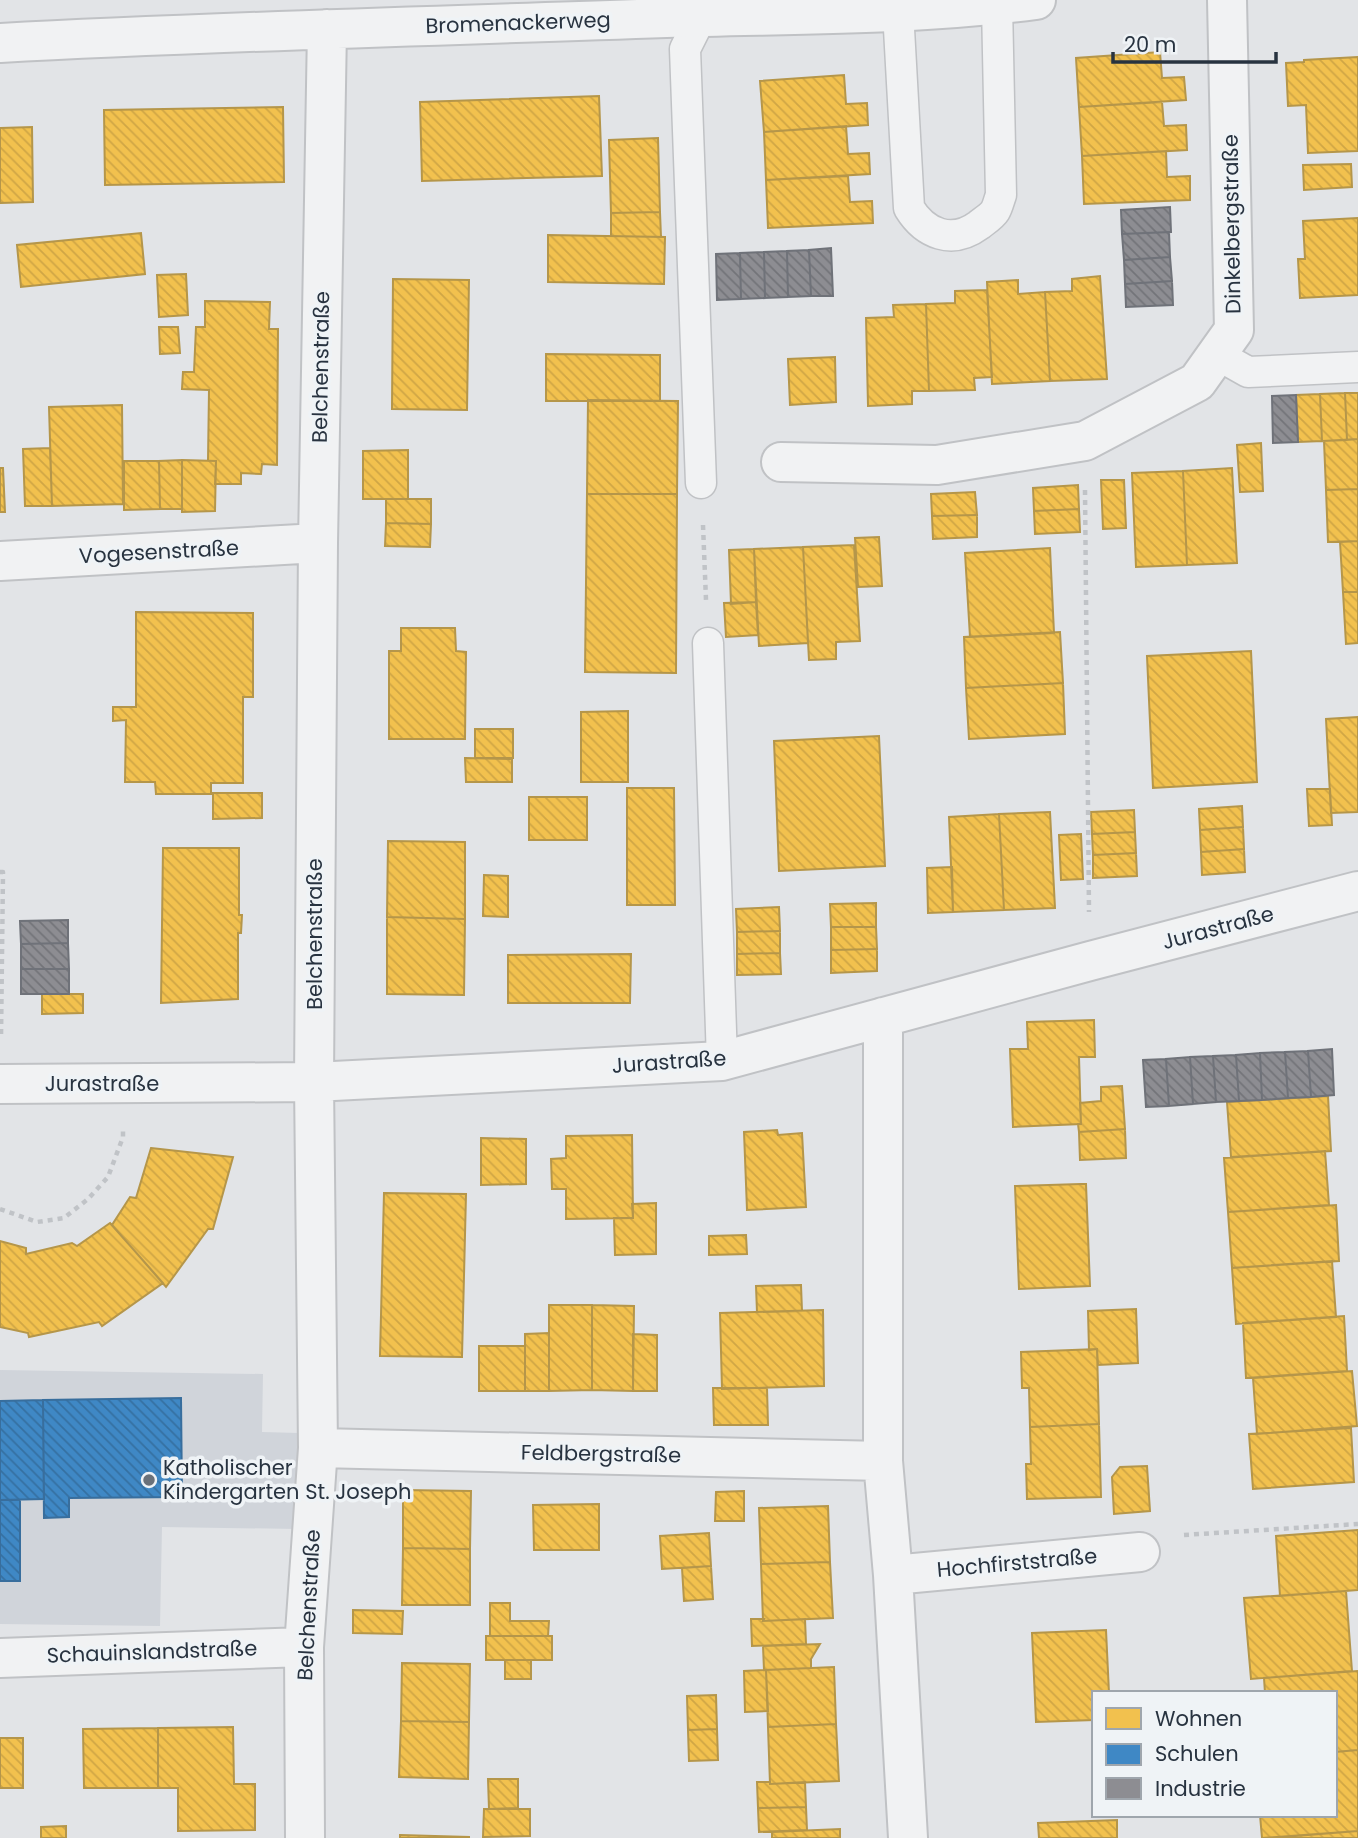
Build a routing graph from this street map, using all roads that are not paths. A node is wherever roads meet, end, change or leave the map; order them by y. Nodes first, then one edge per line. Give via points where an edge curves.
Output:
1 (1036, 0) edge
2 (1227, 0) edge
3 (997, 5) junction
4 (700, 9) edge
5 (898, 11) junction
6 (327, 29) junction
7 (0, 43) edge
8 (1216, 354) junction
9 (1358, 367) edge
10 (781, 462) dead end
11 (702, 483) road end
12 (318, 543) junction
13 (0, 561) edge
14 (708, 643) road end
15 (1358, 891) edge
16 (883, 1017) junction
17 (722, 1061) junction
18 (314, 1082) junction
19 (0, 1084) edge
20 (318, 1448) junction
21 (883, 1461) junction
22 (1140, 1552) road end
23 (893, 1575) junction
24 (304, 1647) junction
25 (0, 1657) edge
26 (304, 1838) edge
27 (908, 1838) edge

1 - 3 street, Bromenackerweg
2 - 8 street, Dinkelbergstraße via 1234,330
3 - 5 street, Bromenackerweg
3 - 5 lane via 1001,195 995,212 971,231 957,235 929,230 909,208
4 - 5 street, Bromenackerweg
4 - 6 street, Bromenackerweg
4 - 11 lane via 685,49
6 - 7 street, Bromenackerweg
6 - 12 street, Belchenstraße
8 - 9 lane via 1248,372
8 - 10 street, Dinkelbergstraße via 1197,382 1085,440 937,465
12 - 13 street, Vogesenstraße
12 - 18 street, Belchenstraße
14 - 17 lane
15 - 16 street, Jurastraße
16 - 17 street, Jurastraße
16 - 21 street
17 - 18 street, Jurastraße
18 - 19 street, Jurastraße
18 - 20 street, Belchenstraße
20 - 21 street, Feldbergstraße
20 - 24 street, Belchenstraße
21 - 23 street
22 - 23 street, Hochfirststraße
23 - 27 street
24 - 25 street, Schauinslandstraße
24 - 26 street, Belchenstraße

